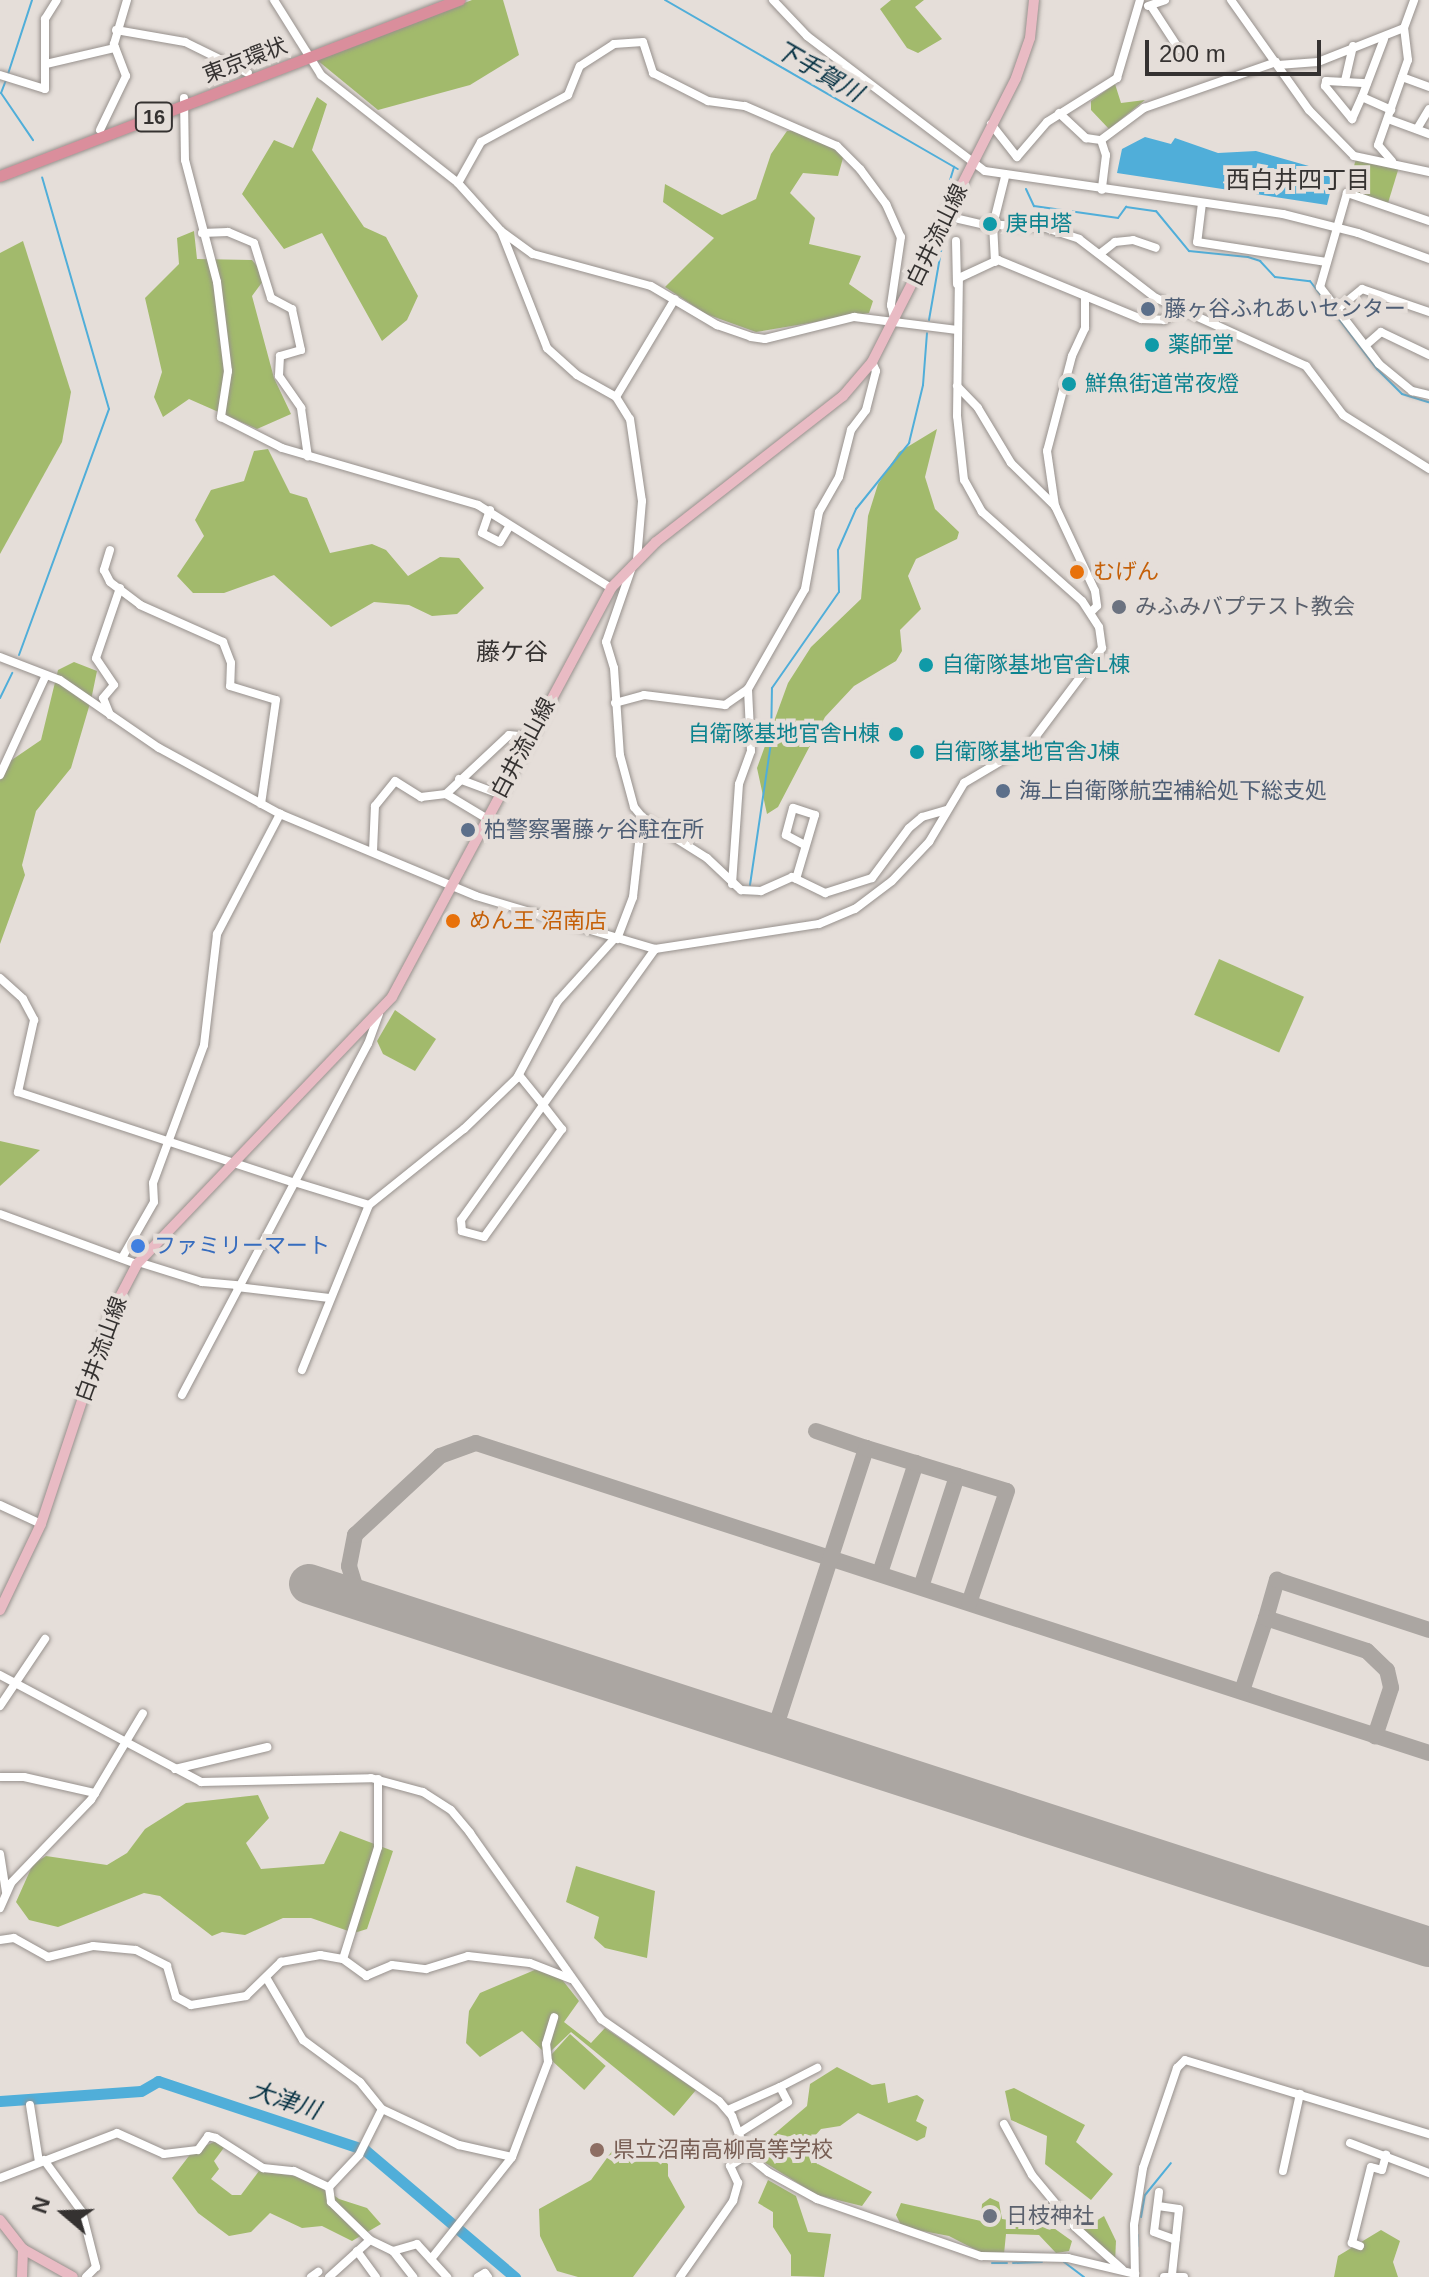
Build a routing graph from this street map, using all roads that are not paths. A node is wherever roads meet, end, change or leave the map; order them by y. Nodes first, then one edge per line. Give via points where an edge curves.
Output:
1 (57, 0) edge
2 (127, 0) edge
3 (274, 0) edge
4 (438, 0) edge
5 (459, 0) edge
6 (773, 0) edge
7 (1034, 0) edge
8 (1165, 0) edge
9 (1231, 0) edge
10 (1414, 0) edge
11 (1140, 4) edge
12 (1151, 6) junction
13 (1404, 28) junction
14 (116, 30) junction
15 (1384, 39) junction
16 (1353, 46) junction
17 (115, 48) junction
18 (1179, 49) dead end
19 (306, 54) junction
20 (46, 64) junction
21 (1277, 64) junction
22 (248, 73) junction
23 (4, 76) edge
24 (1402, 77) junction
25 (1345, 82) junction
26 (1367, 83) junction
27 (1429, 87) edge
28 (1362, 97) junction
29 (184, 101) junction
30 (1429, 109) edge
31 (1059, 113) junction
32 (1389, 114) junction
33 (991, 124) junction
34 (1417, 129) junction
35 (100, 130) junction
36 (1429, 134) edge
37 (1101, 140) junction
38 (1392, 161) junction
39 (972, 165) junction
40 (0, 168) edge
41 (1428, 168) edge
42 (0, 176) edge
43 (1005, 177) junction
44 (458, 183) junction
45 (1102, 190) junction
46 (1202, 203) junction
47 (946, 216) junction
48 (1429, 221) edge
49 (993, 225) junction
50 (1337, 227) junction
51 (501, 231) junction
52 (202, 233) junction
53 (956, 241) dead end
54 (1156, 248) dead end
55 (1101, 253) junction
56 (1429, 259) edge
57 (995, 262) junction
58 (1326, 262) junction
59 (957, 285) junction
60 (1085, 296) junction
61 (675, 299) junction
62 (1180, 309) junction
63 (1335, 311) junction
64 (1429, 312) edge
65 (894, 320) junction
66 (957, 330) junction
67 (1366, 345) junction
68 (1429, 355) edge
69 (872, 362) junction
70 (957, 386) junction
71 (1429, 395) edge
72 (616, 397) junction
73 (308, 457) junction
74 (1429, 469) edge
75 (1055, 506) junction
76 (490, 510) junction
77 (509, 527) junction
78 (110, 550) dead end
79 (635, 562) junction
80 (120, 588) junction
81 (611, 588) junction
82 (1093, 614) junction
83 (0, 657) edge
84 (46, 675) junction
85 (748, 689) junction
86 (615, 703) junction
87 (111, 716) junction
88 (529, 737) junction
89 (0, 775) edge
90 (459, 779) junction
91 (446, 794) junction
92 (499, 794) junction
93 (261, 804) junction
94 (946, 810) junction
95 (280, 814) junction
96 (642, 817) junction
97 (486, 818) junction
98 (805, 845) junction
99 (373, 851) junction
100 (796, 879) junction
101 (452, 883) junction
102 (732, 884) junction
103 (616, 939) junction
104 (655, 949) junction
105 (0, 978) edge
106 (379, 1014) junction
107 (519, 1075) junction
108 (543, 1105) junction
109 (168, 1142) junction
110 (232, 1163) junction
111 (294, 1182) junction
112 (369, 1205) junction
113 (0, 1214) edge
114 (122, 1258) junction
115 (138, 1263) junction
116 (237, 1286) junction
117 (329, 1298) junction
118 (302, 1370) dead end
119 (182, 1395) dead end
120 (0, 1505) edge
121 (41, 1524) junction
122 (0, 1610) edge
123 (45, 1639) dead end
124 (0, 1675) edge
125 (15, 1684) junction
126 (0, 1706) edge
127 (143, 1713) dead end
128 (126, 1740) junction
129 (267, 1747) dead end
130 (175, 1769) junction
131 (0, 1777) edge
132 (378, 1779) junction
133 (95, 1793) junction
134 (0, 1854) edge
135 (6, 1892) junction
136 (0, 1908) edge
137 (0, 1940) edge
138 (343, 1959) junction
139 (267, 1979) junction
140 (571, 1979) junction
141 (554, 2017) dead end
142 (817, 2068) dead end
143 (780, 2087) junction
144 (1300, 2094) junction
145 (30, 2105) dead end
146 (382, 2109) junction
147 (728, 2110) junction
148 (1004, 2124) dead end
149 (739, 2133) junction
150 (1429, 2134) edge
151 (1350, 2143) dead end
152 (747, 2155) junction
153 (1386, 2155) junction
154 (512, 2157) junction
155 (41, 2161) junction
156 (1283, 2171) dead end
157 (1429, 2173) edge
158 (0, 2178) edge
159 (329, 2187) junction
160 (1159, 2192) dead end
161 (1158, 2206) junction
162 (0, 2220) edge
163 (1155, 2226) junction
164 (1134, 2227) junction
165 (370, 2240) junction
166 (1176, 2240) junction
167 (1360, 2246) dead end
168 (23, 2249) junction
169 (357, 2251) junction
170 (393, 2251) junction
171 (431, 2259) junction
172 (1132, 2274) edge
173 (1168, 2276) edge
174 (22, 2277) edge
175 (73, 2277) edge
176 (86, 2277) edge
177 (329, 2277) edge
178 (376, 2277) edge
179 (413, 2277) edge
180 (447, 2277) edge
181 (478, 2277) edge
182 (488, 2277) edge
183 (680, 2277) edge
184 (1184, 2277) edge

1 - 20 street via 45,19
2 - 14 street
3 - 19 street
4 - 19 highway, 東京環状 / 16
5 - 19 highway, 東京環状 / 16
6 - 39 street via 807,36
7 - 33 main road, 白井流山線 via 1028,47
8 - 12 street
9 - 21 street
10 - 13 street
11 - 12 street
11 - 31 street via 1117,78
12 - 18 street
13 - 15 street
13 - 24 street via 1408,60
14 - 17 street
14 - 22 street via 185,42
15 - 16 street
15 - 26 street
16 - 21 street via 1318,62
16 - 25 street
17 - 20 street
17 - 35 street via 126,76
19 - 22 highway, 東京環状 / 16
19 - 29 highway, 東京環状 / 16
19 - 44 street via 321,75
20 - 23 street via 45,89
21 - 37 street via 1144,108
21 - 38 street via 1309,110 1354,156
22 - 29 highway, 東京環状 / 16
24 - 27 street
24 - 32 street
25 - 26 street
25 - 28 street via 1326,81 1325,86 1352,119
26 - 28 street
28 - 32 street
29 - 35 highway, 東京環状 / 16
29 - 42 highway, 東京環状 / 16
29 - 52 street via 185,160
30 - 34 street
31 - 33 street via 1017,157
31 - 37 street via 1086,138
32 - 34 street
32 - 38 street via 1378,145
33 - 39 main road, 白井流山線
34 - 36 street
35 - 40 highway, 東京環状 / 16
37 - 45 street via 1106,155
38 - 41 street
39 - 43 street
39 - 47 main road, 白井流山線
43 - 45 street
43 - 49 street
44 - 51 street
44 - 65 street via 481,142 568,95 580,66 614,44 643,42 653,73 708,101 745,106 825,140 860,169 886,204 901,237 891,305
45 - 46 street
46 - 50 street
46 - 58 street via 1197,242
47 - 49 street
47 - 65 main road, 白井流山線
48 - 50 street via 1347,193
49 - 55 street via 1054,229
49 - 57 street
50 - 56 street
50 - 58 street
51 - 61 street via 560,265 637,281
51 - 72 street via 547,348 577,375
52 - 73 street via 217,282 228,371 221,417
52 - 73 street via 228,232 254,243 271,298 292,309 301,350 280,356 279,376 301,408
53 - 59 street
54 - 55 street via 1133,240 1115,242
55 - 62 street via 1148,293
57 - 59 street via 966,273
57 - 60 street
58 - 63 street via 1320,287
59 - 66 street
60 - 62 street via 1154,321 1177,316
60 - 75 street via 1085,328 1072,356 1047,451
61 - 65 street via 717,325 765,339 854,317
61 - 72 street
62 - 74 street via 1234,329 1306,366 1343,415
63 - 64 street via 1362,289
63 - 67 street
65 - 66 street
65 - 69 main road, 白井流山線
66 - 70 street
67 - 68 street via 1381,332
67 - 71 street via 1379,364 1412,391
69 - 79 main road, 白井流山線 via 843,396
69 - 85 street via 876,371 866,410 851,430 839,477 819,512 805,589
70 - 75 street via 978,408 1011,463
70 - 82 street via 958,447 972,497
72 - 79 street via 634,434 642,501
73 - 76 street
75 - 82 street via 1095,591
76 - 77 street
76 - 77 street via 482,533 500,542
77 - 81 street
78 - 80 street via 106,577
79 - 81 main road, 白井流山線
79 - 86 street via 606,642
80 - 87 street via 96,658 114,685 103,698
80 - 93 street via 140,605 223,642 231,663 230,686 276,700
81 - 88 main road, 白井流山線
82 - 94 street via 1102,648 1078,685 1024,749 973,774
83 - 84 street
84 - 87 street
84 - 89 street
85 - 86 street via 725,705 655,695
85 - 102 street via 751,751 739,784
86 - 96 street via 620,755 634,807
87 - 93 street
88 - 90 street via 509,735
88 - 92 main road, 白井流山線
90 - 91 street
90 - 92 street
91 - 97 street
91 - 99 street via 421,797 395,781 375,806
92 - 97 main road, 白井流山線
93 - 95 street
94 - 100 street via 915,822 861,885 825,893
94 - 104 street via 929,842 892,881 843,915 797,929
95 - 99 street
95 - 109 street via 217,934 204,1045
96 - 102 street via 707,858
96 - 103 street via 633,897
97 - 101 main road, 白井流山線
98 - 98 street via 786,835 793,808 815,815
98 - 100 street
99 - 101 street
100 - 102 street via 761,891
101 - 103 street via 476,896
101 - 106 main road, 白井流山線
103 - 104 street
103 - 107 street via 558,1001
104 - 108 street
105 - 109 street via 23,999 34,1020 18,1092
106 - 110 main road, 白井流山線
106 - 111 street
107 - 108 street
107 - 112 street via 464,1129
108 - 108 street via 461,1220 462,1231 484,1237 562,1129
109 - 110 street
109 - 114 street via 153,1183 154,1202
110 - 111 street
110 - 115 main road, 白井流山線
111 - 112 street
111 - 116 street
112 - 117 street
113 - 114 street
114 - 115 street
115 - 116 street via 202,1282
115 - 121 main road, 白井流山線 via 111,1314
116 - 117 street
116 - 119 street
117 - 118 street
120 - 121 street
121 - 122 main road, 白井流山線
123 - 125 street
124 - 125 street
125 - 126 street
125 - 128 street
127 - 128 street
128 - 130 street
128 - 133 street
129 - 130 street
130 - 132 street via 208,1784
131 - 133 street
132 - 138 street via 378,1847
132 - 140 street via 418,1789 451,1810
133 - 135 street
134 - 135 street
135 - 136 street
137 - 139 street via 14,1938 48,1957 93,1946 136,1950 171,1971 176,1997 184,2004 234,2000 255,1992
138 - 139 street via 291,1958
138 - 140 street via 366,1976 392,1965 426,1969 468,1956 530,1963
139 - 146 street via 303,2040 360,2082
140 - 147 street via 613,2031
141 - 154 street via 546,2044 548,2062
142 - 143 street
143 - 147 street
143 - 149 street via 788,2102
144 - 150 street
144 - 156 street
144 - 164 street via 1192,2060 1180,2062 1143,2168
145 - 155 street
146 - 154 street via 459,2145
146 - 159 street via 359,2155
147 - 149 street
148 - 172 street via 1032,2175 1075,2227
149 - 152 street
151 - 153 street
152 - 172 street via 817,2199 970,2252 990,2258 1068,2258
152 - 183 street via 730,2166 738,2183 733,2201
153 - 157 street
153 - 167 street via 1382,2170 1371,2167 1352,2243
154 - 171 street
155 - 158 street
155 - 159 street via 117,2133 164,2154 201,2148 208,2136 228,2141 263,2168 294,2171
155 - 176 street via 82,2212 96,2267
159 - 165 street via 331,2202
160 - 161 street
161 - 163 street
161 - 166 street via 1179,2209
162 - 168 main road
163 - 164 street
163 - 166 street via 1157,2236
164 - 172 street
165 - 169 street
165 - 170 street
166 - 173 street
168 - 174 main road
168 - 175 main road
169 - 177 street
169 - 178 street
170 - 171 street via 417,2244
170 - 179 street
171 - 180 street
173 - 184 street
181 - 182 street

